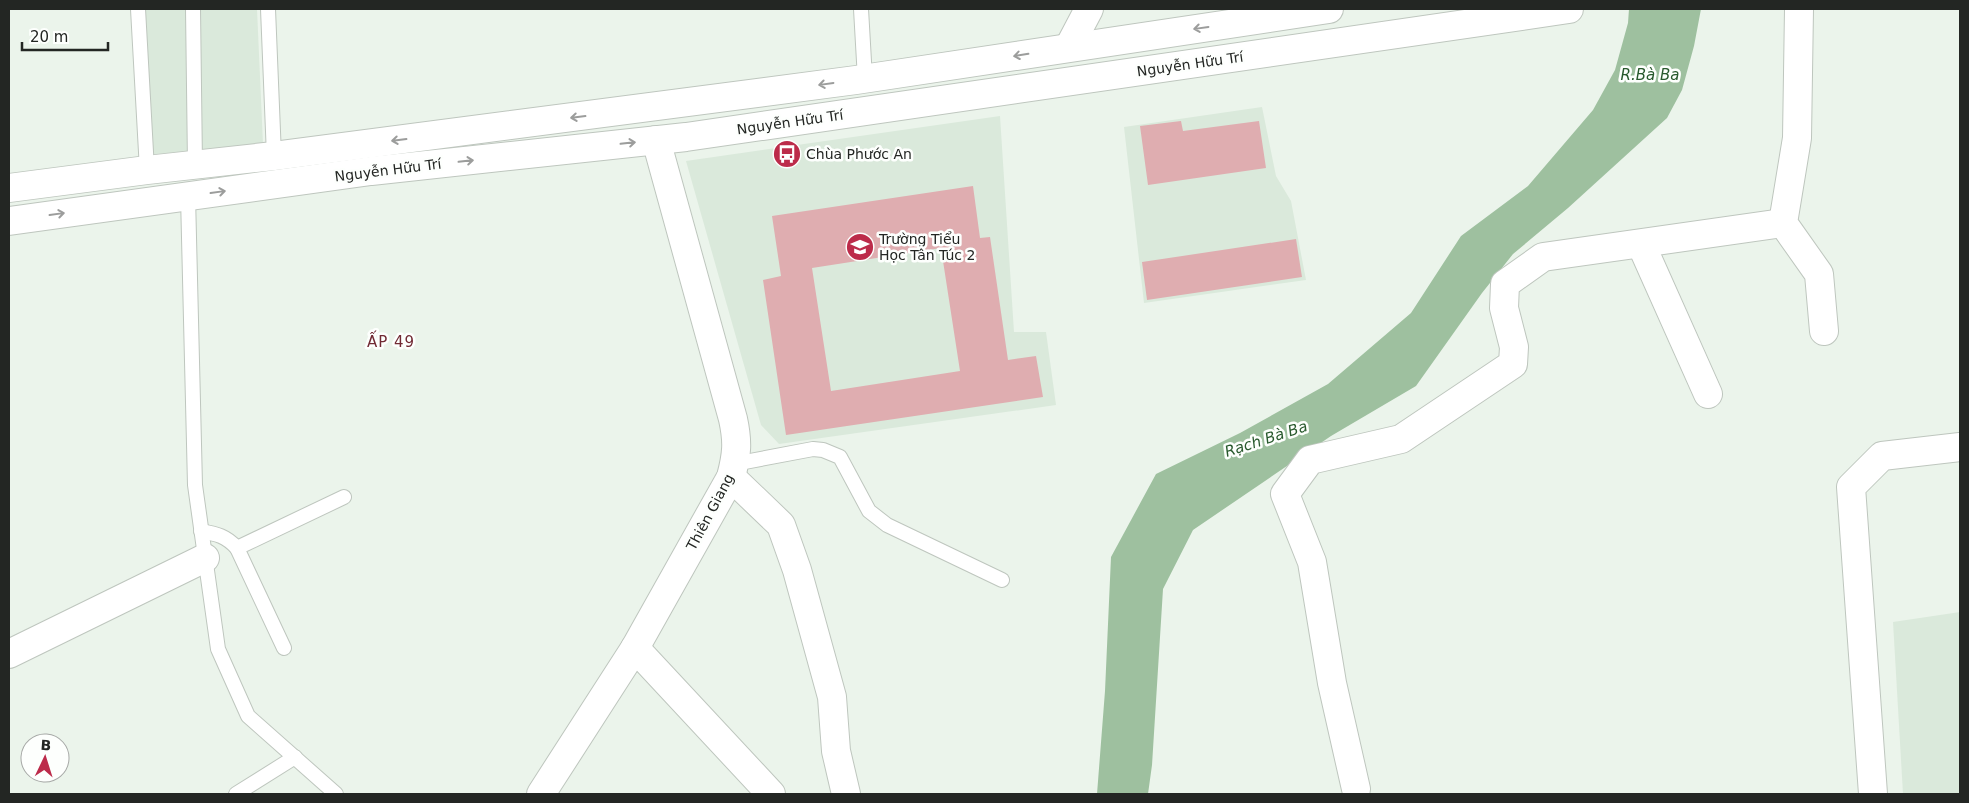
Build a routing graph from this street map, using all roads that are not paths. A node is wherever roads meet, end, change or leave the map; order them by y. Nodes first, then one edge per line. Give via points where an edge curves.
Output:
1 (138, 9) edge
2 (193, 9) edge
3 (268, 9) edge
4 (861, 9) edge
5 (1089, 9) edge
6 (1329, 9) edge
7 (1569, 9) edge
8 (1799, 9) edge
9 (1241, 15) edge
10 (1069, 47) junction
11 (864, 79) junction
12 (656, 140) junction
13 (274, 156) junction
14 (195, 165) junction
15 (147, 170) junction
16 (9, 188) edge
17 (188, 196) junction
18 (9, 221) edge
19 (1783, 223) junction
20 (1641, 244) junction
21 (1824, 331) dead end
22 (1708, 394) dead end
23 (1960, 447) edge
24 (732, 470) junction
25 (344, 497) dead end
26 (201, 531) junction
27 (237, 548) junction
28 (205, 558) junction
29 (1002, 580) dead end
30 (284, 648) dead end
31 (635, 648) junction
32 (9, 654) edge
33 (295, 757) junction
34 (1357, 792) edge
35 (236, 794) edge
36 (336, 794) edge
37 (541, 794) edge
38 (771, 794) edge
39 (846, 794) edge
40 (1873, 794) edge

1 - 15 lane
2 - 14 lane
3 - 13 lane
4 - 11 lane
5 - 10 street
6 - 9 street, Nguyễn Hữu Trí
7 - 12 street, Nguyễn Hữu Trí
8 - 19 street via 1798,138
9 -> 10 street, Nguyễn Hữu Trí
10 -> 11 street, Nguyễn Hữu Trí
11 -> 13 street, Nguyễn Hữu Trí
17 -> 12 street, Nguyễn Hữu Trí via 371,171
12 - 24 street, Thiên Giang via 737,436
13 - 14 street, Nguyễn Hữu Trí
14 - 15 street, Nguyễn Hữu Trí
15 - 16 street, Nguyễn Hữu Trí
18 -> 17 street, Nguyễn Hữu Trí
17 - 26 lane via 195,485
19 - 20 street
19 - 21 street via 1819,274
20 - 22 street
20 - 34 street via 1543,257 1505,284 1504,308 1514,346 1513,364 1401,439 1310,460 1285,494 1312,562 1332,683
23 - 40 street via 1882,456 1851,488
24 - 29 lane via 813,449 832,453 840,457 868,511 876,518
24 - 31 street, Thiên Giang
24 - 39 street via 782,525 832,697 836,751
25 - 27 lane
26 - 27 lane via 221,534
26 - 28 lane
27 - 30 lane
28 - 32 street
28 - 33 lane via 218,648 248,716
31 - 37 street, Thiên Giang
31 - 38 street
33 - 35 lane
33 - 36 lane

